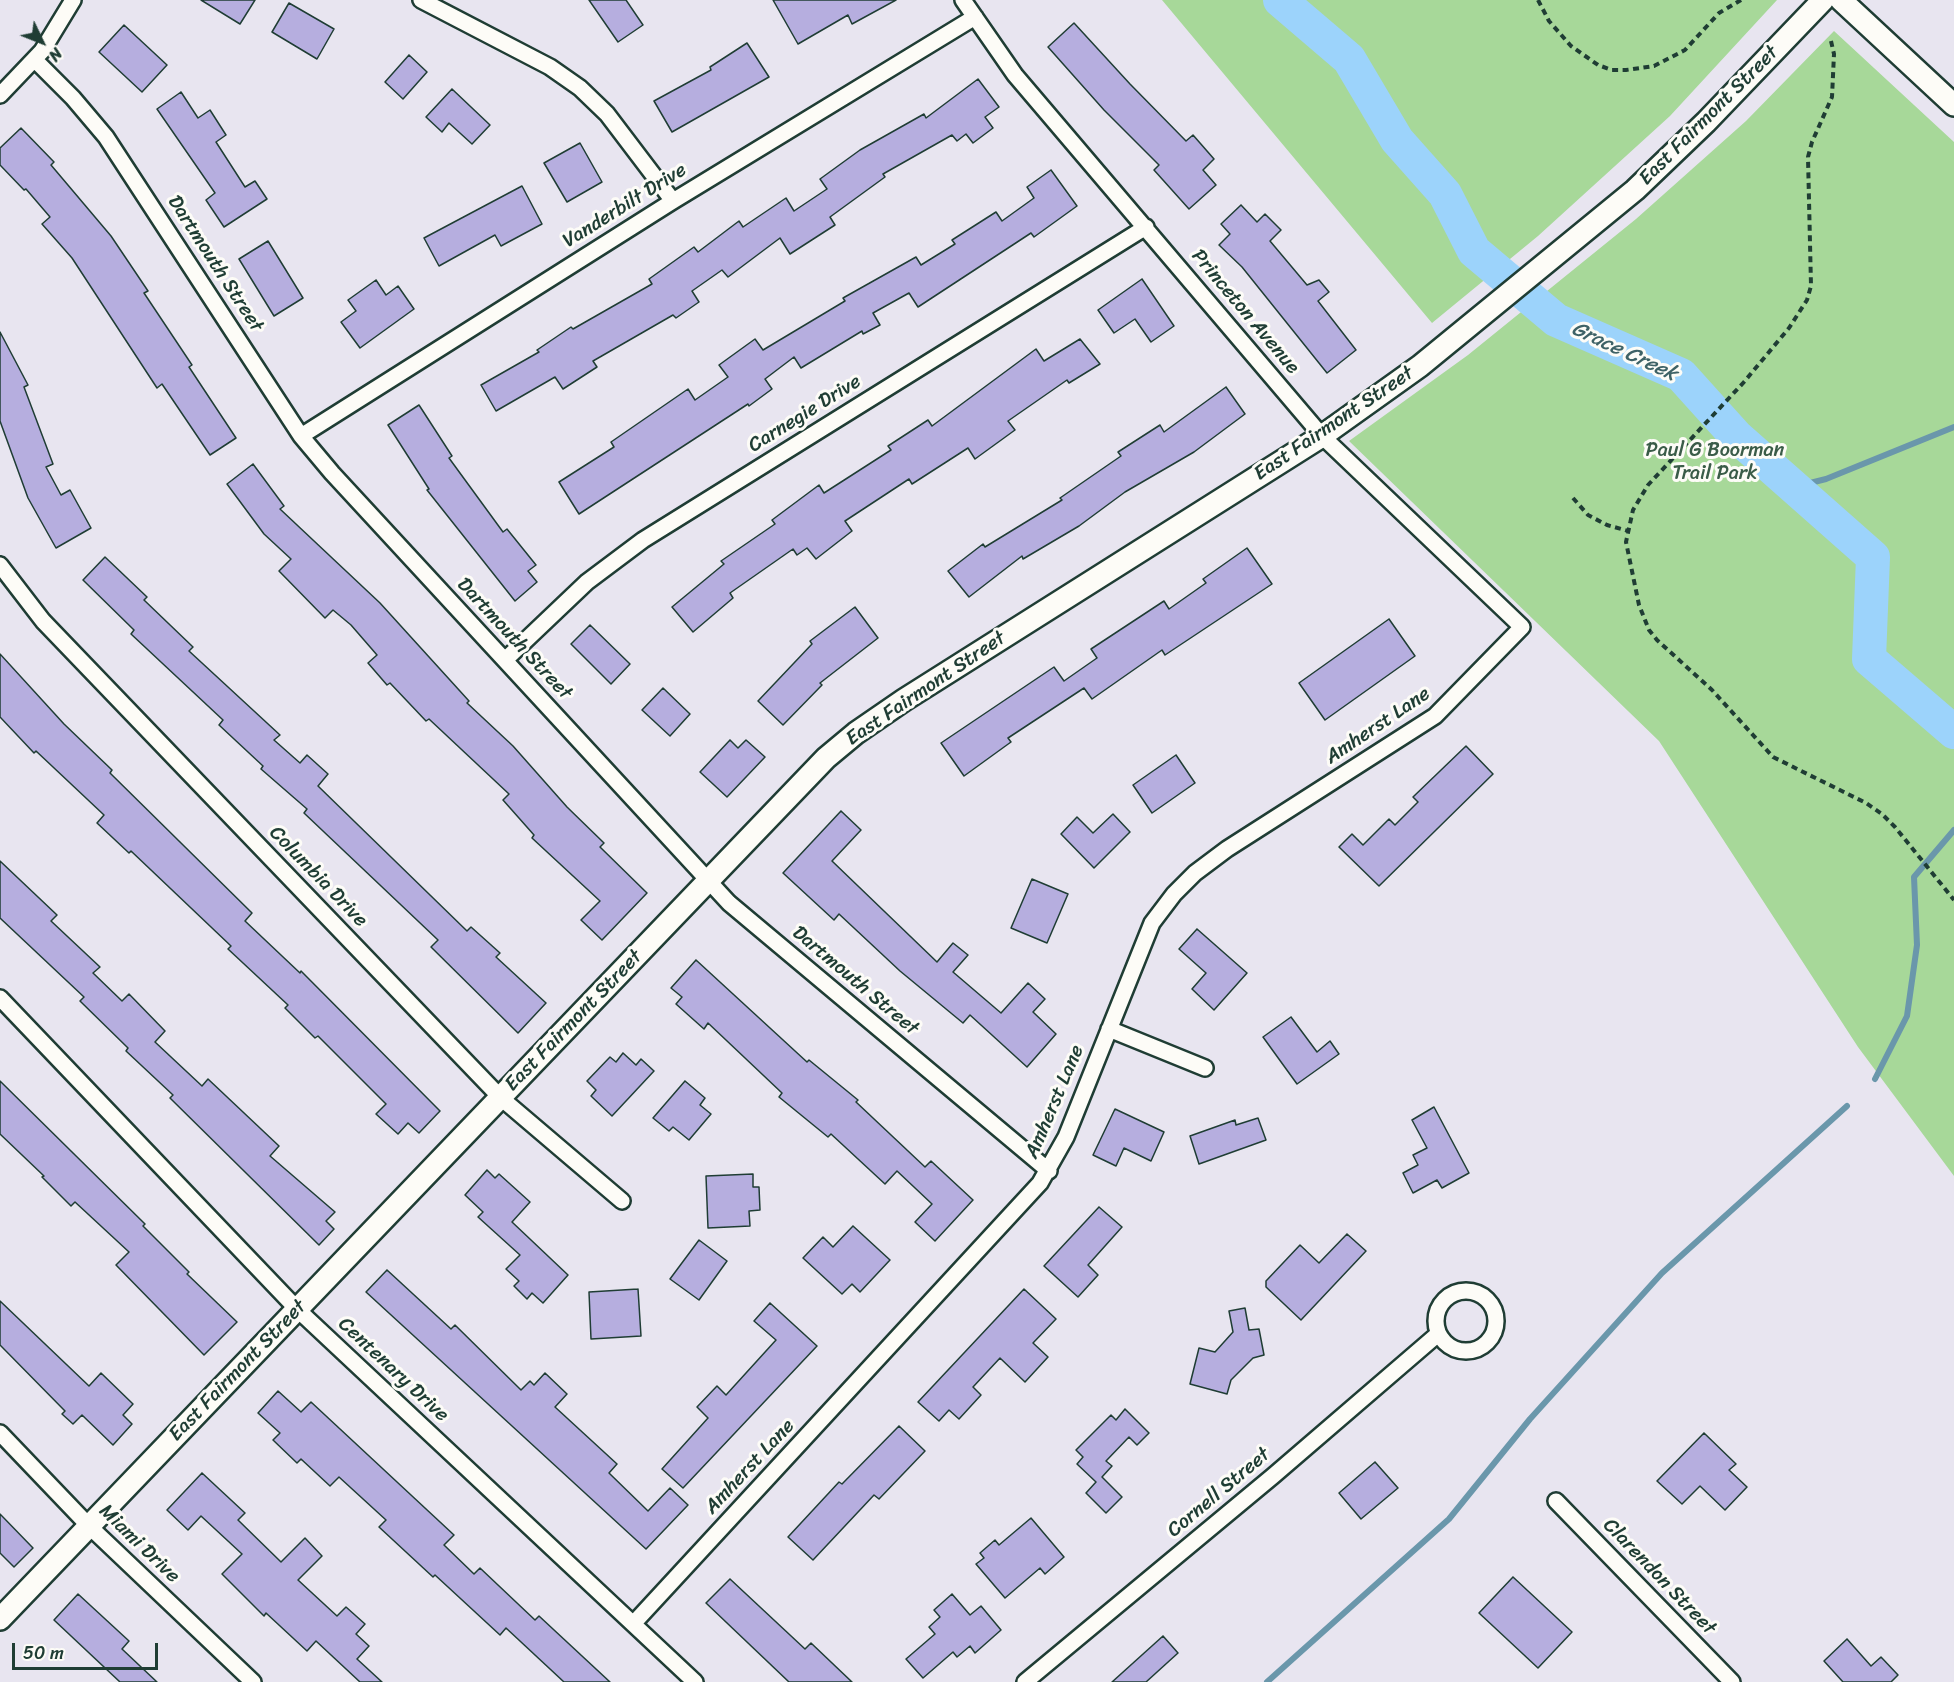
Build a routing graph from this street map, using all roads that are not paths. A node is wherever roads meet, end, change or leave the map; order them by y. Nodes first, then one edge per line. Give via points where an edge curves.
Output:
1 (73, 0) edge
2 (421, 0) edge
3 (963, 0) edge
4 (1823, 0) edge
5 (1841, 0) edge
6 (975, 17) junction
7 (35, 60) junction
8 (0, 95) edge
9 (1954, 105) edge
10 (673, 201) junction
11 (1146, 227) junction
12 (301, 436) junction
13 (1322, 436) junction
14 (0, 565) edge
15 (1522, 627) joint
16 (504, 660) junction
17 (708, 880) junction
18 (0, 998) edge
19 (1109, 1029) junction
20 (1205, 1068) dead end
21 (501, 1098) junction
22 (1048, 1171) junction
23 (622, 1201) dead end
24 (297, 1309) junction
25 (1438, 1334) junction
26 (0, 1433) edge
27 (1556, 1501) dead end
28 (89, 1526) junction
29 (0, 1619) edge
30 (633, 1624) junction
31 (253, 1682) edge
32 (695, 1682) edge
33 (1025, 1682) edge
34 (1732, 1682) edge

1 - 7 street
2 - 10 street via 550,67 580,88 607,114
3 - 6 street, Princeton Avenue
4 - 13 street, East Fairmont Street via 1674,154 1586,231 1462,333
5 - 9 street
6 - 10 street, Vanderbilt Drive
6 - 11 street, Princeton Avenue via 1015,75
7 - 8 street
7 - 12 street, Dartmouth Street via 110,142
10 - 12 street, Vanderbilt Drive
11 - 13 street, Princeton Avenue
11 - 16 street, Carnegie Drive via 643,540 587,582
12 - 16 street, Dartmouth Street
13 - 15 street, Princeton Avenue
13 - 17 street, East Fairmont Street via 870,722 826,758
14 - 21 street, Columbia Drive via 44,621
15 - 19 street, Amherst Lane via 1428,722 1227,849 1185,883 1152,923
16 - 17 street, Dartmouth Street
17 - 21 street, East Fairmont Street
17 - 22 street, Dartmouth Street via 738,911
18 - 24 street, Centenary Drive
19 - 20 street
19 - 22 street, Amherst Lane via 1066,1137
21 - 23 street, Columbia Drive
21 - 24 street, East Fairmont Street
22 - 30 street, Amherst Lane via 1014,1215
24 - 28 street, East Fairmont Street
24 - 30 street, Centenary Drive
25 - 25 street via 1462,1352 1482,1347 1495,1332 1495,1311 1483,1295 1455,1293 1437,1314
25 - 33 street, Cornell Street
26 - 28 street, Miami Drive
27 - 34 street, Clarendon Street
28 - 29 street, East Fairmont Street
28 - 31 street, Miami Drive
30 - 32 street, Centenary Drive

